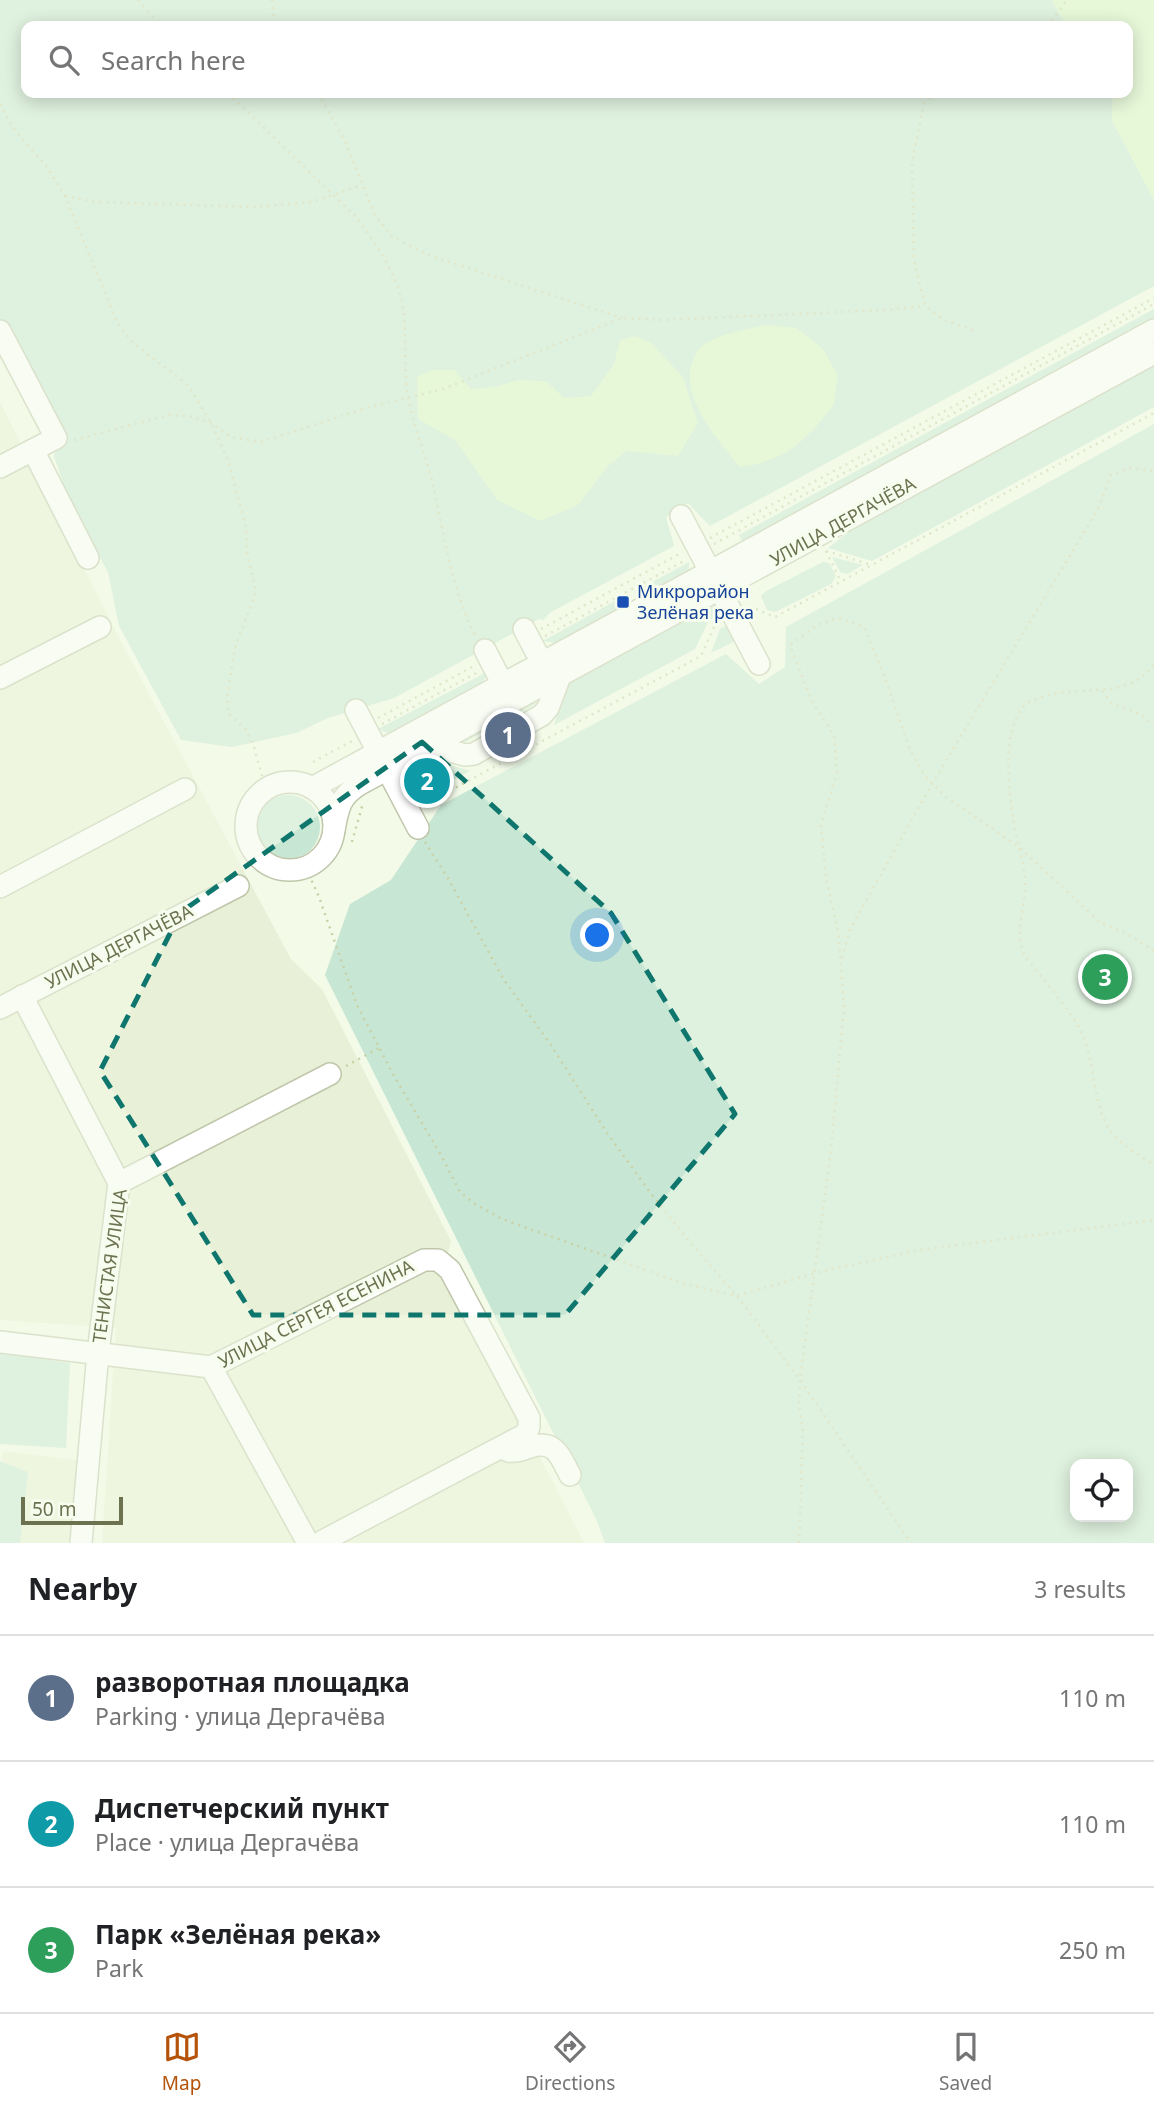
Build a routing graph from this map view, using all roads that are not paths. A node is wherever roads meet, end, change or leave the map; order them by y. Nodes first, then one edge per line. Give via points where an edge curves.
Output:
1 (1154, 330) edge
2 (0, 331) edge
3 (1154, 353) edge
4 (33, 450) junction
5 (0, 467) edge
6 (681, 516) dead end
7 (88, 558) dead end
8 (715, 580) junction
9 (100, 627) dead end
10 (528, 636) road end
11 (542, 663) junction
12 (759, 664) dead end
13 (0, 678) edge
14 (362, 723) road end
15 (382, 760) junction
16 (312, 788) junction
17 (185, 789) dead end
18 (419, 826) road end
19 (334, 830) junction
20 (238, 886) dead end
21 (0, 887) edge
22 (22, 996) junction
23 (0, 1008) edge
24 (330, 1074) road end
25 (119, 1183) junction
26 (0, 1342) edge
27 (98, 1353) junction
28 (211, 1367) junction
29 (496, 1450) junction
30 (570, 1475) dead end
31 (81, 1543) edge
32 (309, 1543) edge
33 (319, 1543) edge

1 - 8 street, УЛИЦА ДЕРГАЧЁВА
2 - 4 street via 56,439
3 - 8 street, УЛИЦА ДЕРГАЧЁВА
4 - 5 street
4 - 7 street
6 - 8 street
8 - 11 street, УЛИЦА ДЕРГАЧЁВА
8 - 12 street
8 - 15 street, УЛИЦА ДЕРГАЧЁВА via 561,676 431,746
9 - 13 street
10 - 11 street
11 - 15 street, УЛИЦА ДЕРГАЧЁВА via 492,664
14 - 15 street
15 - 16 street, УЛИЦА ДЕРГАЧЁВА
15 - 18 street
15 - 19 street, УЛИЦА ДЕРГАЧЁВА via 342,800
16 - 19 street via 330,807
16 - 19 street via 277,784 257,798 247,820 250,844 256,855 276,868 306,868 326,853
17 - 21 street
20 - 22 street, УЛИЦА ДЕРГАЧЁВА
22 - 23 street, УЛИЦА ДЕРГАЧЁВА
22 - 25 street
24 - 25 street, ТЕНИСТАЯ УЛИЦА
25 - 27 street, ТЕНИСТАЯ УЛИЦА
26 - 27 street, УЛИЦА СЕРГЕЯ ЕСЕНИНА
27 - 28 street, УЛИЦА СЕРГЕЯ ЕСЕНИНА
27 - 31 street, ТЕНИСТАЯ УЛИЦА
28 - 29 street, УЛИЦА СЕРГЕЯ ЕСЕНИНА via 424,1261 438,1260 450,1270 529,1418 526,1434
28 - 32 street
29 - 30 street via 516,1452 540,1444 552,1447
29 - 33 street

